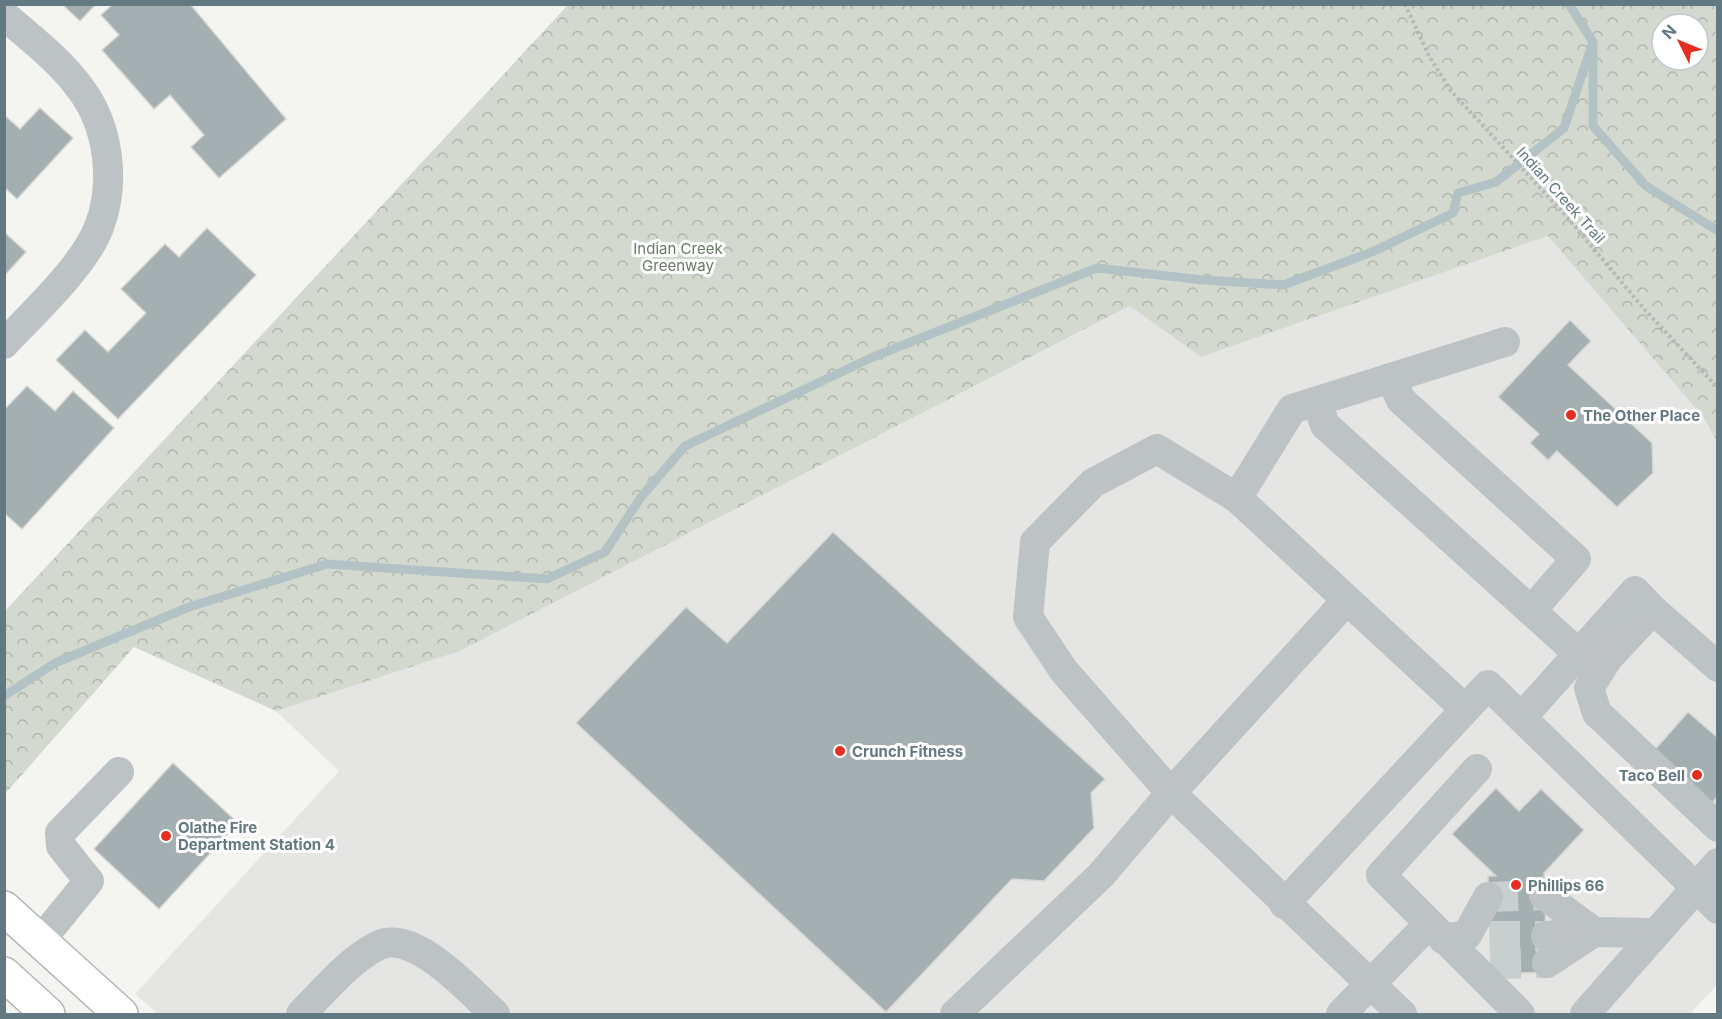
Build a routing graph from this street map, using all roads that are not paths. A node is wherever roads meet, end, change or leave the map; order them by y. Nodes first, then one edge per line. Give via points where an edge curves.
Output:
1 (4, 15) edge
2 (1505, 342) dead end
3 (4, 344) edge
4 (1391, 378) junction
5 (1317, 402) junction
6 (1237, 498) junction
7 (1347, 600) junction
8 (1653, 610) junction
9 (1531, 611) junction
10 (1579, 654) junction
11 (1718, 667) edge
12 (1465, 709) junction
13 (1522, 717) junction
14 (1477, 769) dead end
15 (119, 772) dead end
16 (1171, 793) junction
17 (1718, 827) edge
18 (1718, 863) edge
19 (1695, 888) junction
20 (1544, 895) tunnel mouth
21 (1488, 897) dead end
22 (1284, 903) junction
23 (4, 908) edge
24 (1718, 909) edge
25 (1594, 932) junction
26 (1655, 933) junction
27 (40, 940) junction
28 (1464, 940) junction
29 (1546, 949) tunnel mouth
30 (4, 974) edge
31 (1371, 983) junction
32 (328, 1003) edge
33 (48, 1014) edge
34 (121, 1014) edge
35 (301, 1014) edge
36 (495, 1014) edge
37 (955, 1014) edge
38 (1341, 1014) edge
39 (1402, 1014) edge
40 (1520, 1014) edge
41 (1585, 1014) edge

1 - 3 street via 81,88 104,136 109,176 99,228 71,272
2 - 4 street
4 - 5 street
4 - 9 street via 1401,399 1576,559
5 - 6 street via 1292,409
5 - 9 street via 1325,426
6 - 7 street
6 - 16 street via 1157,449 1093,483 1035,542 1028,617 1064,671
7 - 12 street
7 - 16 street
8 - 10 street via 1635,591
8 - 11 street
8 - 17 street via 1608,658 1589,688 1597,713
9 - 10 street
10 - 13 street
12 - 13 street via 1488,685
12 - 22 street
13 - 19 street
14 - 28 street via 1380,875
15 - 27 street via 60,833 61,846 89,881
16 - 22 street
16 - 37 street via 1101,875
18 - 19 street
19 - 24 street
19 - 26 street
20 - 25 street
21 - 28 street
22 - 31 street
23 - 27 main road
25 - 26 street
25 - 29 street
26 - 41 street
27 - 34 main road
28 - 31 street
28 - 40 street
30 - 33 main road
31 - 38 street
31 - 39 street
32 - 35 street
32 - 36 street via 353,962 378,945 396,943 409,945 434,960

